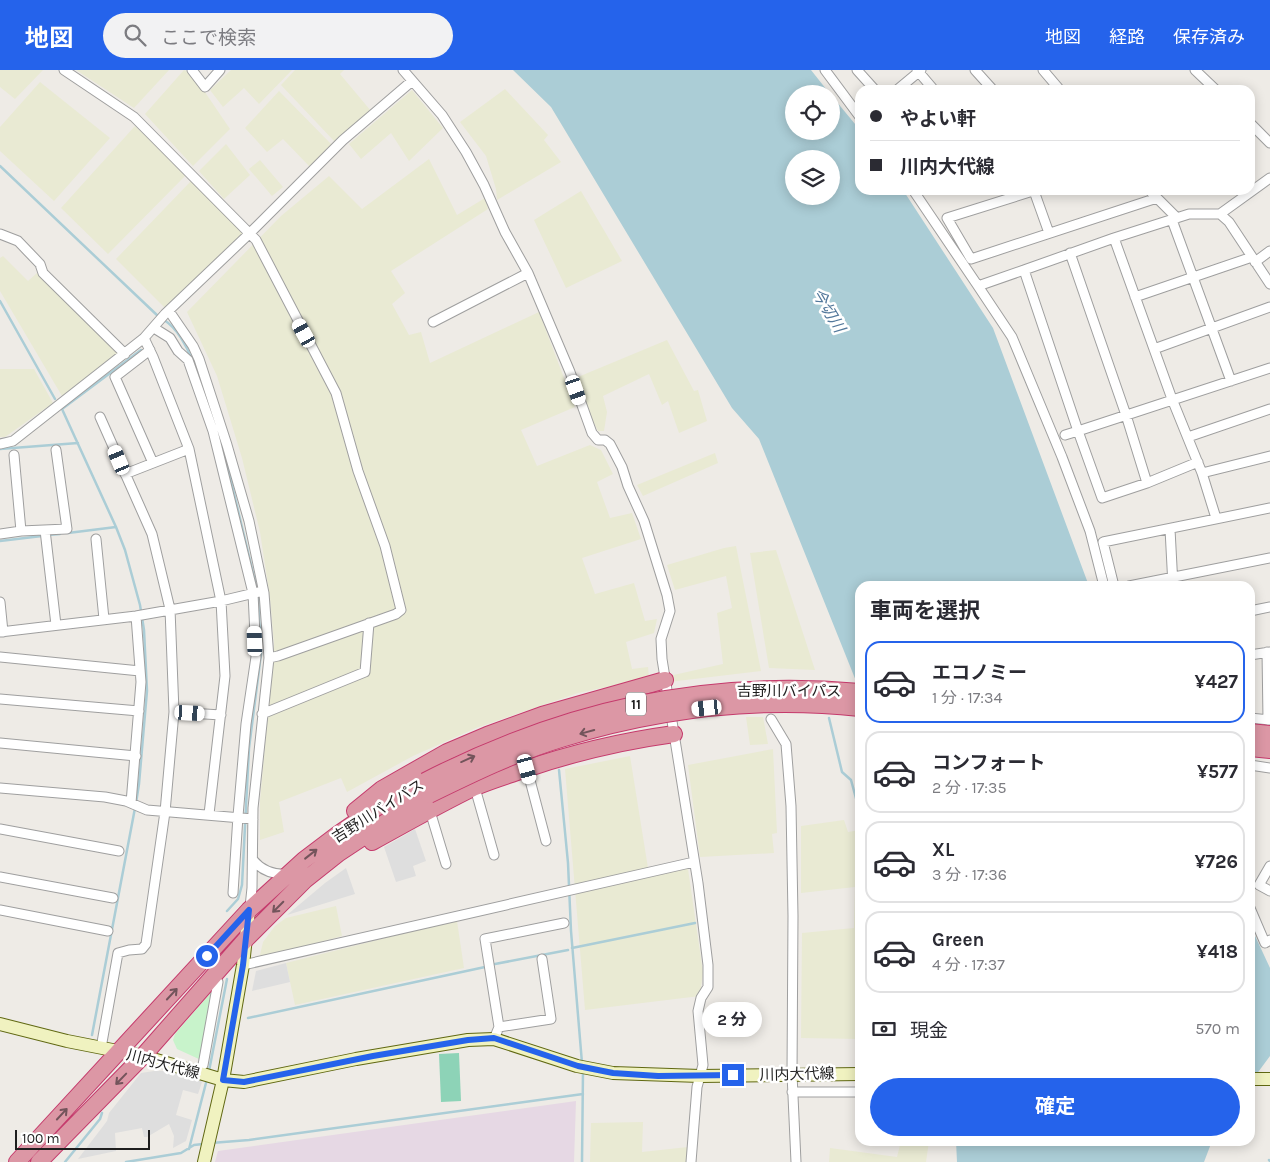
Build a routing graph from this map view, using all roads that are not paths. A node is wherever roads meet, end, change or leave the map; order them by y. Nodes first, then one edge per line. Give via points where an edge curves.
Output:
1 (64, 70) edge
2 (192, 70) edge
3 (220, 70) edge
4 (403, 70) edge
5 (825, 70) edge
6 (857, 70) edge
7 (975, 70) edge
8 (1043, 70) edge
9 (1195, 70) edge
10 (919, 71) edge
11 (412, 81) junction
12 (870, 85) edge
13 (903, 85) edge
14 (930, 85) edge
15 (988, 85) edge
16 (1056, 85) edge
17 (1211, 85) edge
18 (855, 110) edge
19 (1255, 128) edge
20 (1270, 143) edge
21 (1270, 178) edge
22 (1255, 189) edge
23 (916, 195) edge
24 (1019, 195) edge
25 (1037, 195) edge
26 (1153, 195) edge
27 (1246, 195) edge
28 (1156, 198) junction
29 (1220, 214) junction
30 (1175, 219) junction
31 (250, 233) junction
32 (1049, 233) junction
33 (0, 234) edge
34 (1114, 238) junction
35 (1270, 251) edge
36 (1070, 253) junction
37 (1254, 260) junction
38 (1024, 270) junction
39 (528, 273) junction
40 (1194, 277) junction
41 (1270, 284) edge
42 (978, 286) junction
43 (1135, 297) junction
44 (1270, 307) edge
45 (164, 316) junction
46 (433, 322) dead end
47 (154, 328) junction
48 (1211, 328) junction
49 (144, 338) junction
50 (1154, 349) junction
51 (150, 350) junction
52 (125, 354) junction
53 (191, 355) junction
54 (1270, 368) edge
55 (1231, 381) junction
56 (1172, 400) junction
57 (1270, 409) edge
58 (1126, 414) junction
59 (100, 416) dead end
60 (1078, 431) junction
61 (1065, 435) dead end
62 (1188, 437) junction
63 (0, 444) edge
64 (189, 449) junction
65 (56, 450) dead end
66 (14, 454) dead end
67 (1270, 456) edge
68 (1198, 462) junction
69 (153, 464) junction
70 (1202, 473) junction
71 (125, 474) junction
72 (1147, 483) junction
73 (1270, 508) edge
74 (1216, 518) junction
75 (1170, 529) junction
76 (45, 530) junction
77 (21, 531) junction
78 (0, 534) edge
79 (96, 539) dead end
80 (1270, 558) edge
81 (1103, 581) edge
82 (1113, 581) edge
83 (1173, 581) edge
84 (1177, 581) edge
85 (258, 592) junction
86 (221, 601) junction
87 (0, 602) edge
88 (1270, 607) edge
89 (170, 609) junction
90 (1255, 610) edge
91 (140, 615) junction
92 (104, 619) junction
93 (369, 624) junction
94 (56, 625) junction
95 (2, 632) edge
96 (1269, 652) edge
97 (1255, 655) edge
98 (0, 657) edge
99 (269, 658) junction
100 (140, 671) junction
101 (665, 680) junction
102 (855, 692) edge
103 (615, 693) junction
104 (0, 699) edge
105 (855, 707) edge
106 (139, 712) junction
107 (174, 712) junction
108 (262, 714) junction
109 (221, 715) junction
110 (771, 719) dead end
111 (1255, 720) edge
112 (1269, 725) edge
113 (1255, 730) edge
114 (674, 734) junction
115 (626, 741) junction
116 (0, 743) edge
117 (1255, 748) edge
118 (1270, 750) edge
119 (136, 756) junction
120 (1255, 766) edge
121 (1270, 768) edge
122 (527, 769) junction
123 (0, 788) edge
124 (475, 788) junction
125 (428, 796) junction
126 (134, 804) junction
127 (165, 812) junction
128 (209, 814) junction
129 (245, 818) junction
130 (0, 829) edge
131 (337, 834) junction
132 (546, 841) dead end
133 (120, 851) dead end
134 (494, 855) dead end
135 (253, 860) junction
136 (694, 862) junction
137 (446, 864) dead end
138 (1270, 866) edge
139 (289, 874) junction
140 (0, 877) edge
141 (1270, 891) edge
142 (233, 893) dead end
143 (113, 898) dead end
144 (0, 910) edge
145 (249, 910) junction
146 (1255, 920) edge
147 (564, 924) dead end
148 (108, 931) dead end
149 (246, 939) junction
150 (1270, 940) edge
151 (542, 959) dead end
152 (243, 965) junction
153 (218, 982) dead end
154 (0, 1024) edge
155 (496, 1033) junction
156 (101, 1048) junction
157 (120, 1052) junction
158 (143, 1056) junction
159 (210, 1074) junction
160 (792, 1074) junction
161 (855, 1074) edge
162 (700, 1076) junction
163 (792, 1092) junction
164 (855, 1092) edge
165 (205, 1158) edge
166 (17, 1162) edge
167 (39, 1162) edge
168 (692, 1162) edge
169 (796, 1162) edge

1 - 31 street via 134,117
2 - 3 street via 205,87
4 - 11 street
5 - 18 street
6 - 12 street
7 - 15 street
8 - 16 street
9 - 17 street
10 - 13 street
10 - 14 street
11 - 31 street via 343,140
11 - 39 street via 442,115 466,152
19 - 20 street
21 - 22 street
23 - 42 street
24 - 32 street via 947,218 971,259
25 - 32 street
26 - 28 street
27 - 29 street
28 - 30 street
28 - 32 street
29 - 30 street via 1189,214
29 - 37 street
30 - 34 street
30 - 40 street
31 - 45 street
31 - 93 street via 336,393 358,471 385,546 401,610
33 - 52 street via 18,241 40,264 43,273
34 - 36 street
34 - 43 street
35 - 37 street
36 - 38 street
36 - 58 street
37 - 40 street
37 - 41 street
38 - 42 street
38 - 60 street
39 - 46 street
39 - 101 street via 592,433 598,440 610,444 644,521 668,595 670,611 661,638
40 - 43 street
40 - 48 street
42 - 81 street via 1020,356 1090,531
43 - 50 street
44 - 48 street
45 - 47 street
45 - 53 street
47 - 49 street
47 - 53 street via 170,338 178,351
48 - 50 street
48 - 55 street
49 - 51 street
49 - 52 street
50 - 56 street
51 - 64 street
51 - 69 street via 114,377
52 - 63 street via 13,441
53 - 85 street
53 - 85 street via 227,445 252,537
54 - 55 street
55 - 56 street
56 - 58 street
56 - 62 street
57 - 62 street
58 - 60 street
58 - 72 street
59 - 71 street
60 - 61 street
60 - 72 street via 1102,498
62 - 68 street
64 - 69 street
64 - 86 street
65 - 76 street via 67,528
66 - 77 street
67 - 70 street
68 - 70 street
68 - 72 street
69 - 71 street
70 - 74 street
71 - 89 street via 152,534
73 - 74 street
74 - 75 street
75 - 82 street via 1103,542
75 - 83 street
76 - 77 street
76 - 94 street
77 - 78 street
79 - 92 street
80 - 84 street
85 - 86 street
85 - 99 street
85 - 129 street via 256,657 246,724
86 - 89 street
86 - 109 street via 225,664
87 - 95 street
88 - 90 street
89 - 91 street
89 - 107 street
91 - 92 street
91 - 100 street
92 - 94 street
93 - 99 street
93 - 108 street via 365,672
94 - 95 street
96 - 97 street
96 - 112 street
98 - 100 street
99 - 108 street
100 - 106 street
101 - 103 highway, 11
101 - 114 street
125 -> 102 highway, 吉野川バイパス / 11, bridge via 465,761 598,712 689,695 736,691 787,688
103 - 115 street
103 - 131 highway, 11 via 542,715 447,752 382,789 354,813
104 - 106 street
105 -> 125 highway, 吉野川バイパス / 11, bridge via 738,705 640,719 560,739
106 - 119 street
107 - 109 street
107 - 127 street
108 - 129 street
109 - 128 street
110 - 160 street via 786,744 791,806
111 - 112 street
112 - 113 highway
114 - 115 highway, 11
114 - 136 street
115 - 122 highway, 11
116 - 119 street
117 - 118 highway
119 - 126 street
120 - 121 street
122 - 124 highway, 11
122 - 132 street
123 - 126 street via 105,797
124 - 125 highway, 11
124 - 134 street
125 - 131 highway, 吉野川バイパス / 11 via 376,808
125 - 137 street
125 -> 149 highway, 吉野川バイパス / 11 via 339,853 305,880
126 - 127 street via 147,810
127 - 128 street
127 - 156 street via 146,944 142,949 118,953
128 - 129 street
129 - 135 street
129 - 142 street
130 - 133 street
139 -> 131 highway, 吉野川バイパス / 11
135 - 139 street via 270,872
135 - 145 street
136 - 152 street
136 - 162 street via 708,965 708,987 698,1011 703,1065
138 - 141 street via 1259,884
139 - 145 highway, 吉野川バイパス / 11
140 - 143 street
144 - 148 street
145 - 149 main road
157 -> 145 highway, 吉野川バイパス / 11
146 - 150 street via 1265,943
147 - 155 street via 485,938
149 - 152 main road
149 - 158 highway, 吉野川バイパス / 11
151 - 155 street via 551,1019
152 - 159 main road
153 - 159 street
154 - 156 main road, 川内大代線
155 - 159 main road, 川内大代線 via 244,1082
155 - 162 main road, 川内大代線 via 582,1067 631,1075
156 - 157 main road, 川内大代線
157 - 158 main road, 川内大代線
166 -> 157 highway, 吉野川バイパス / 11
158 - 159 main road, 川内大代線
158 -> 167 highway, 吉野川バイパス / 11
159 - 165 main road via 211,1136
160 - 161 main road, 川内大代線
160 - 162 main road, 川内大代線
160 - 163 street
162 - 168 street
163 - 164 street
163 - 169 street

